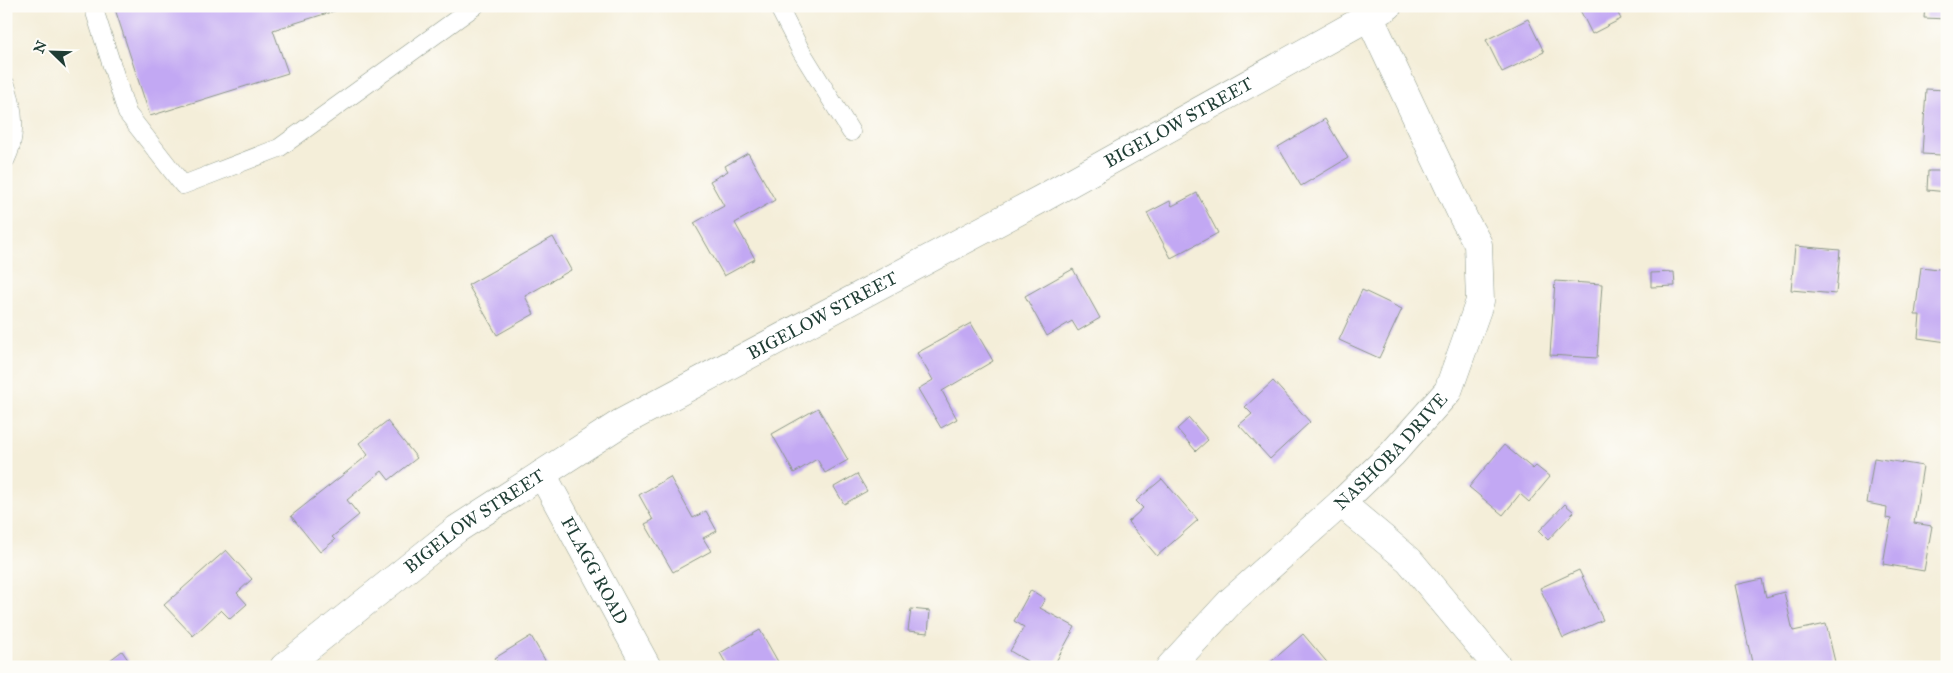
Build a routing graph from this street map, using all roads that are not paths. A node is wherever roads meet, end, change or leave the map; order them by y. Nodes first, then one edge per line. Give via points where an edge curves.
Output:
1 (93, 6) edge
2 (475, 6) edge
3 (778, 6) edge
4 (1378, 11) edge
5 (6, 85) edge
6 (851, 132) dead end
7 (6, 159) edge
8 (542, 474) junction
9 (1341, 503) junction
10 (284, 667) edge
11 (648, 667) edge
12 (1170, 667) edge
13 (1498, 667) edge

1 - 2 lane via 127,113 183,185 279,148
3 - 6 lane via 801,51
4 - 8 street, BIGELOW STREET via 1043,198 621,423
4 - 9 street, NASHOBA DRIVE via 1464,219 1478,244 1480,301 1448,391 1392,454
5 - 7 lane via 12,102 13,146
8 - 10 street, BIGELOW STREET via 458,529
8 - 11 street, FLAGG ROAD
9 - 12 street, NASHOBA DRIVE via 1231,601
9 - 13 street via 1409,560

